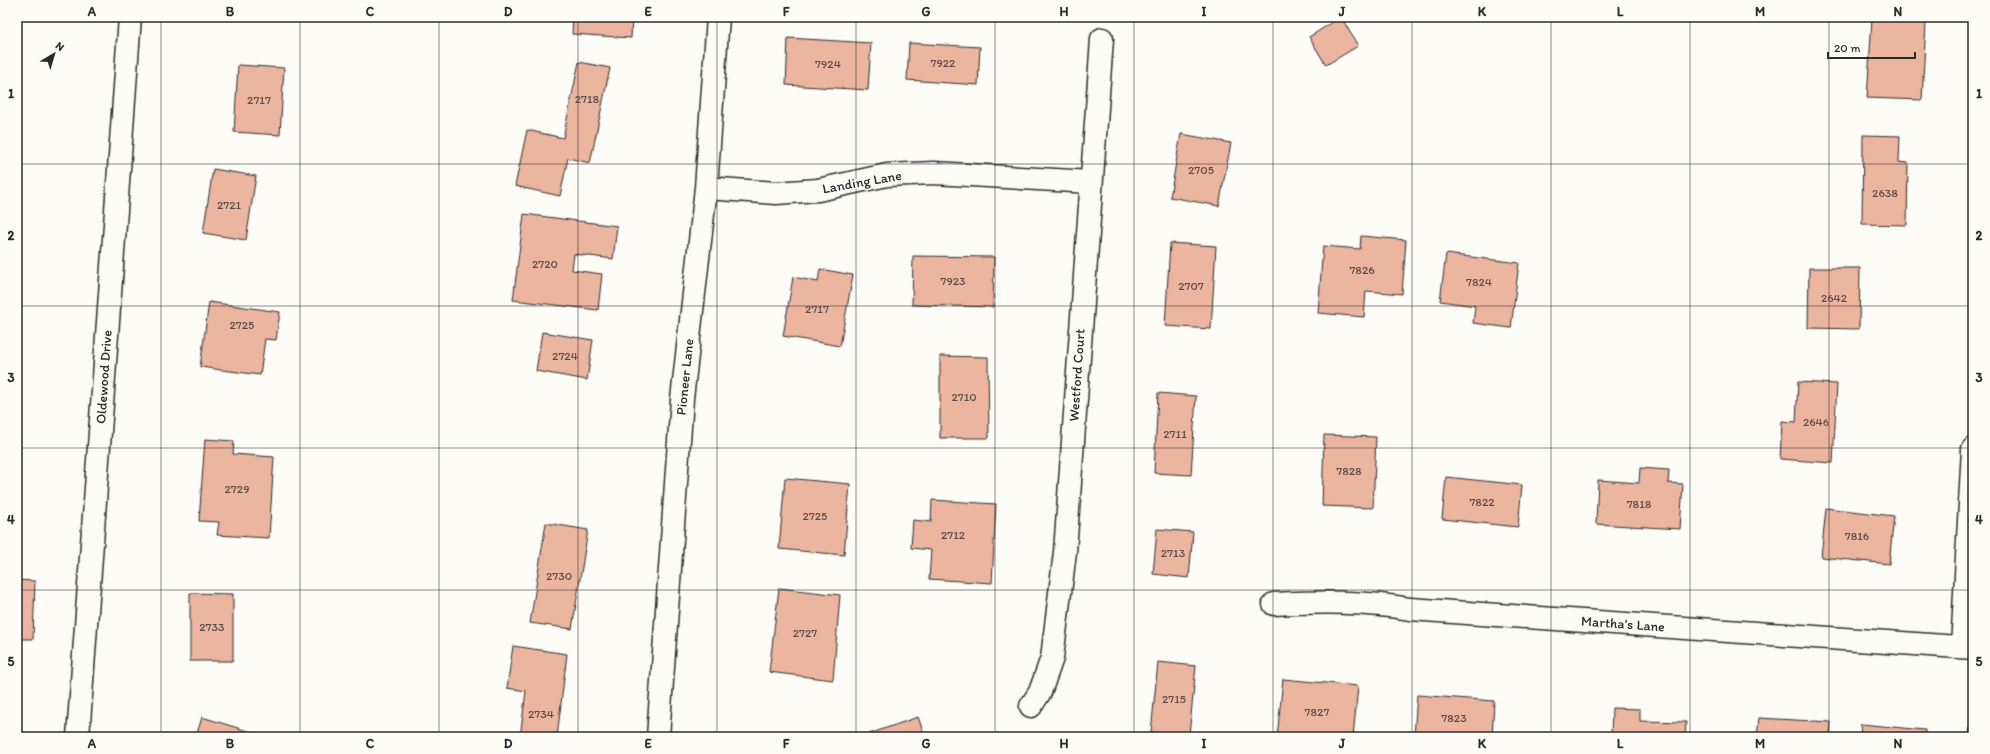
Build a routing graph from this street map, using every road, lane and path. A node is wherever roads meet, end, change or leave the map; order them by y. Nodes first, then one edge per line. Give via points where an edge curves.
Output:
1 (130, 17) edge
2 (718, 17) edge
3 (1102, 39) dead end
4 (1091, 182) junction
5 (706, 188) junction
6 (1973, 449) edge
7 (1274, 604) dead end
8 (1967, 647) edge
9 (1031, 706) dead end
10 (78, 737) edge
11 (658, 737) edge

1 - 10 street, Oldewood Drive
2 - 5 street, Pioneer Lane
3 - 4 street, Westford Court
4 - 5 street, Landing Lane via 934,173 887,175 818,190 776,193
4 - 9 street, Westford Court via 1065,552 1052,658 1040,692
5 - 11 street, Pioneer Lane via 682,399
6 - 8 street
7 - 8 street, Martha's Lane via 1382,604 1410,609

